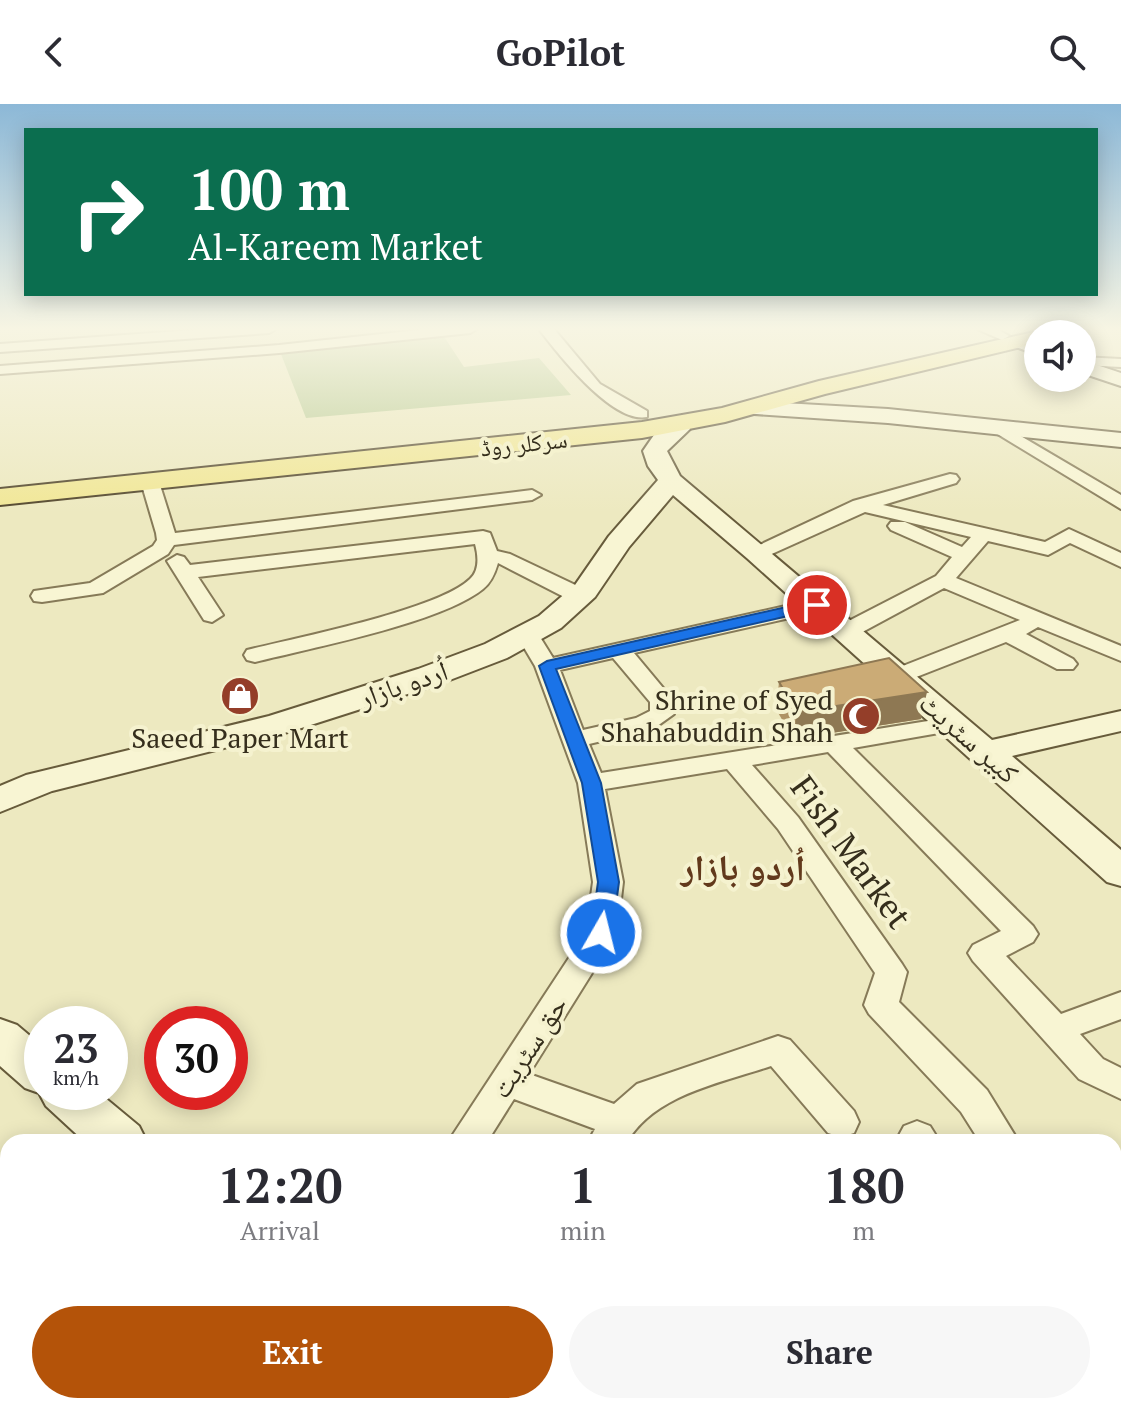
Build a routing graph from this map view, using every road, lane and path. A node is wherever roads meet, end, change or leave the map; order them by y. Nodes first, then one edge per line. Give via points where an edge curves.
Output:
1 (602, 390) edge
2 (746, 390) edge
3 (815, 390) edge
4 (715, 396) junction
5 (748, 408) junction
6 (657, 416) junction
7 (997, 427) junction
8 (1121, 440) edge
9 (950, 479) dead end
10 (671, 481) junction
11 (150, 482) junction
12 (0, 484) edge
13 (532, 495) dead end
14 (0, 497) edge
15 (1121, 503) edge
16 (459, 504) junction
17 (857, 506) junction
18 (984, 534) junction
19 (475, 538) junction
20 (164, 545) junction
21 (758, 553) junction
22 (489, 555) junction
23 (964, 555) junction
24 (1121, 561) edge
25 (186, 572) junction
26 (943, 580) junction
27 (42, 596) dead end
28 (580, 596) junction
29 (817, 605) junction
30 (212, 615) dead end
31 (1037, 619) junction
32 (847, 631) junction
33 (527, 634) junction
34 (1008, 634) junction
35 (619, 650) junction
36 (1121, 654) edge
37 (255, 655) dead end
38 (1065, 664) dead end
39 (547, 666) junction
40 (898, 676) junction
41 (1121, 721) edge
42 (953, 724) junction
43 (575, 739) junction
44 (833, 743) junction
45 (985, 752) junction
46 (733, 759) junction
47 (591, 783) junction
48 (0, 800) edge
49 (1121, 872) edge
50 (1121, 1005) edge
51 (1055, 1030) junction
52 (0, 1038) edge
53 (24, 1059) edge
54 (507, 1081) junction
55 (1121, 1084) edge
56 (84, 1110) edge
57 (841, 1122) dead end
58 (613, 1132) edge
59 (112, 1134) edge
60 (472, 1134) edge
61 (995, 1134) edge

1 - 6 street
2 - 4 main road, سرکلر روڈ
3 - 5 main road, سرکلر روڈ
4 - 5 main road
4 - 6 main road, سرکلر روڈ
5 - 6 main road, سرکلر روڈ
5 - 7 street
6 - 10 street via 679,429 655,451
6 - 11 main road, سرکلر روڈ via 575,439
6 - 12 main road, سرکلر روڈ
7 - 8 street
7 - 15 street
9 - 17 street
10 - 21 street, کبیر سٹریٹ
10 - 28 street, اُردو بازار
11 - 14 main road, سرکلر روڈ
11 - 20 street via 165,526
13 - 16 street
16 - 19 street
16 - 20 street
17 - 18 street
17 - 21 street
17 - 23 street
18 - 23 street
18 - 24 street via 1048,549 1069,535
19 - 22 street via 483,537
19 - 25 street
20 - 25 street
20 - 27 street via 96,589
21 - 29 street, کبیر سٹریٹ
22 - 28 street
22 - 37 street via 487,568 465,593
23 - 26 street
25 - 30 street
26 - 31 street
26 - 32 street
28 - 33 street, اُردو بازار
29 - 32 street, کبیر سٹریٹ
29 - 35 street
31 - 34 street
31 - 36 street
32 - 40 street, کبیر سٹریٹ
33 - 39 street, حق سٹریت
33 - 48 street, اُردو بازار via 430,676 280,724 39,783
34 - 38 street
34 - 40 street
35 - 39 street
35 - 43 street via 662,701 662,714 644,724
39 - 43 street, حق سٹریت
40 - 42 street, کبیر سٹریٹ
41 - 45 street
42 - 44 street
42 - 45 street, کبیر سٹریٹ
43 - 47 street, حق سٹریت
44 - 46 street
44 - 51 street via 1022,934 984,953
45 - 49 street, کبیر سٹریٹ
46 - 47 street
46 - 61 street, Fish Market via 788,823 891,972 881,1005 974,1101
47 - 54 street, حق سٹریت via 608,882 601,933
50 - 51 street
51 - 55 street via 1091,1069
52 - 53 street
54 - 58 street
54 - 60 street, حق سٹریت
56 - 59 street
57 - 58 street via 778,1050 650,1094

